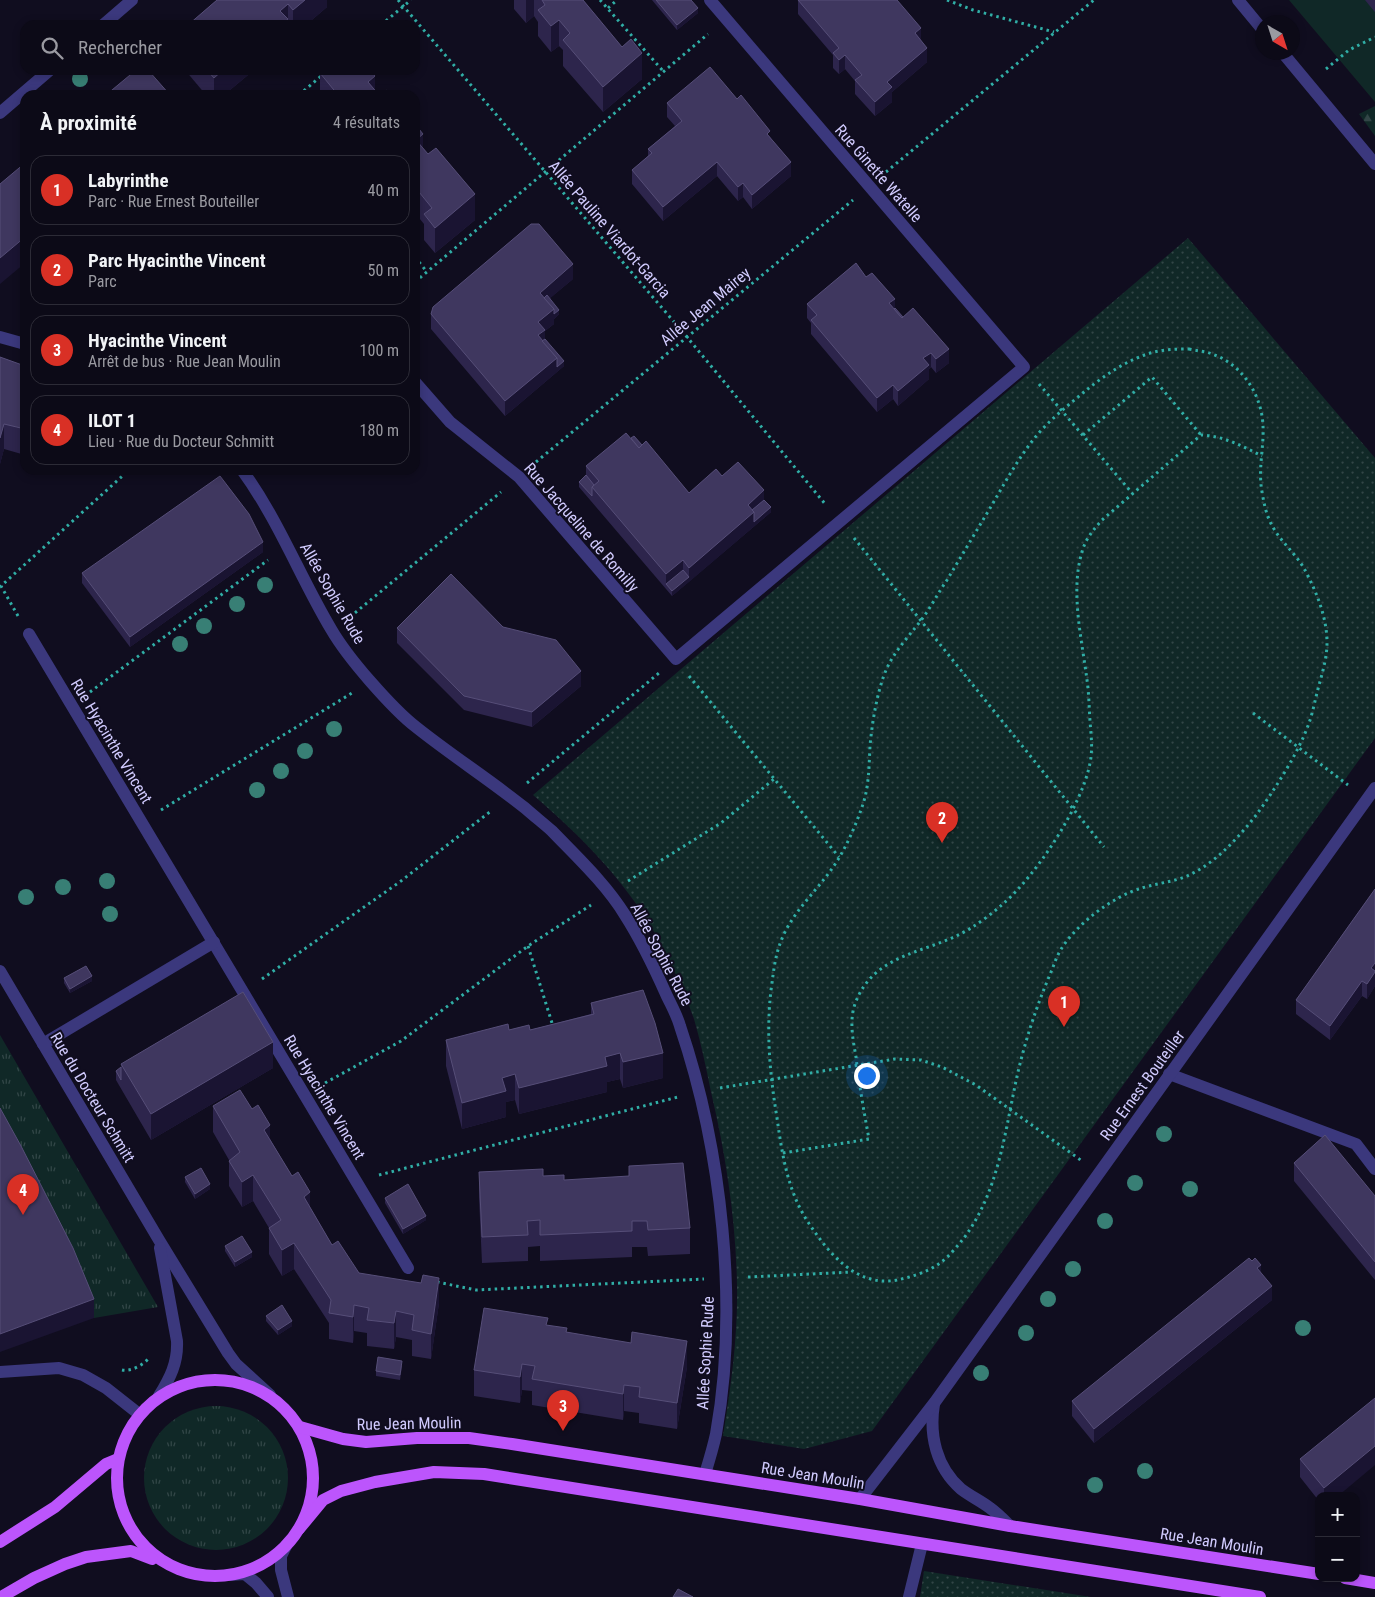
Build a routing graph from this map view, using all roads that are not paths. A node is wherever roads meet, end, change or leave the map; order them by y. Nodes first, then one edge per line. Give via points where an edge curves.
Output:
1 (132, 0) edge
2 (710, 0) edge
3 (1238, 0) edge
4 (110, 20) edge
5 (1255, 21) edge
6 (1289, 60) edge
7 (44, 75) edge
8 (27, 90) edge
9 (20, 96) edge
10 (0, 113) edge
11 (1375, 164) edge
12 (0, 337) edge
13 (20, 343) edge
14 (420, 388) edge
15 (245, 475) edge
16 (29, 634) road end
17 (676, 659) joint
18 (1375, 788) edge
19 (214, 942) junction
20 (0, 971) edge
21 (43, 1044) junction
22 (1169, 1074) junction
23 (1375, 1168) edge
24 (159, 1240) junction
25 (408, 1268) road end
26 (0, 1372) edge
27 (270, 1395) junction
28 (159, 1396) junction
29 (935, 1402) junction
30 (139, 1414) junction
31 (300, 1428) junction
32 (118, 1459) junction
33 (705, 1474) junction
34 (860, 1499) junction
35 (1010, 1526) junction
36 (299, 1529) junction
37 (0, 1542) edge
38 (922, 1544) junction
39 (286, 1546) junction
40 (167, 1565) junction
41 (1315, 1573) edge
42 (229, 1575) junction
43 (1360, 1580) edge
44 (1375, 1583) edge
45 (1, 1597) edge
46 (268, 1597) edge
47 (288, 1597) edge
48 (909, 1597) edge
49 (1260, 1597) edge

1 - 4 street
2 - 17 street, Rue Ginette Watelle via 1024,367
3 - 5 street
6 - 11 street
7 - 8 street
9 - 10 street
12 - 13 street
14 - 17 street, Rue Jacqueline de Romilly via 450,422 519,477
15 - 33 street, Allée Sophie Rude via 266,506 332,631 349,655 414,726 548,828 609,893 645,950 680,1024 709,1139 719,1200 725,1278 723,1379 716,1436
16 - 19 street, Rue Hyacinthe Vincent
18 - 22 street, Rue Ernest Bouteiller
19 - 21 street
19 - 25 street, Rue Hyacinthe Vincent
20 - 21 street, Rue du Docteur Schmitt
21 - 24 street, Rue du Docteur Schmitt
22 - 23 street via 1356,1144
22 - 29 street, Rue Ernest Bouteiller
24 - 27 street, Rue du Docteur Schmitt via 228,1353
24 - 28 street via 178,1352 172,1375
26 - 30 street via 59,1368 83,1375
27 - 28 main road via 244,1383 214,1378 186,1383
27 - 31 main road
28 - 30 main road
29 - 34 street, Rue Ernest Bouteiller
29 - 35 street, Rue Ernest Bouteiller via 933,1438 948,1474 960,1488
30 - 32 main road via 126,1435
31 - 33 main road, Rue Jean Moulin via 366,1442 469,1438
31 - 36 main road via 311,1452 314,1479 310,1505
32 - 37 main road via 106,1464 55,1507
32 - 40 main road via 116,1490 125,1520 142,1546
33 - 34 main road, Rue Jean Moulin
34 - 35 main road, Rue Jean Moulin
35 - 41 main road, Rue Jean Moulin
36 - 38 main road via 323,1500 341,1491 434,1472 484,1474
36 - 39 main road
38 - 48 street
38 - 49 main road
39 - 42 main road via 260,1566
39 - 47 street via 281,1556 281,1570
40 - 42 main road via 197,1575
40 - 45 main road via 131,1551 86,1558 34,1578
42 - 46 street via 245,1574
43 - 44 main road

